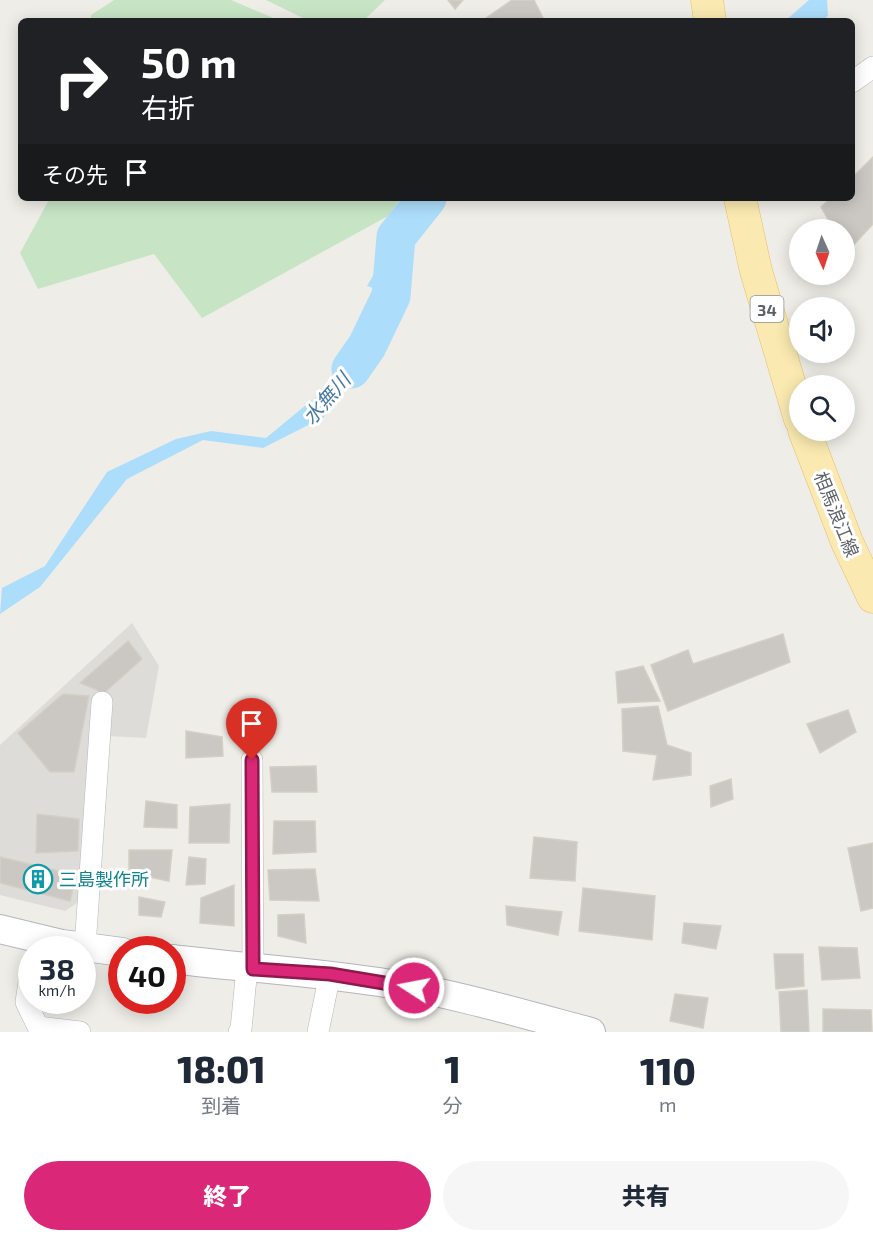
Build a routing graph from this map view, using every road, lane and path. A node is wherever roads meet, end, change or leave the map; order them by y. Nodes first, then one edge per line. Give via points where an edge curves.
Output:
1 (707, 0) edge
2 (710, 18) edge
3 (873, 67) edge
4 (855, 80) edge
5 (741, 201) edge
6 (789, 383) edge
7 (808, 441) edge
8 (873, 597) edge
9 (102, 702) dead end
10 (252, 760) dead end
11 (0, 929) edge
12 (87, 936) edge
13 (18, 940) edge
14 (186, 961) edge
15 (250, 969) junction
16 (330, 974) junction
17 (32, 1014) edge
18 (80, 1032) edge
19 (238, 1032) edge
20 (318, 1032) edge
21 (591, 1032) edge

1 - 2 main road
3 - 4 street
5 - 6 main road, 34
7 - 8 main road, 相馬浪江線
9 - 12 street
10 - 15 street
11 - 13 street
14 - 15 street
15 - 16 street
15 - 19 street
16 - 20 street
16 - 21 street via 455,997
17 - 18 street via 38,1027

